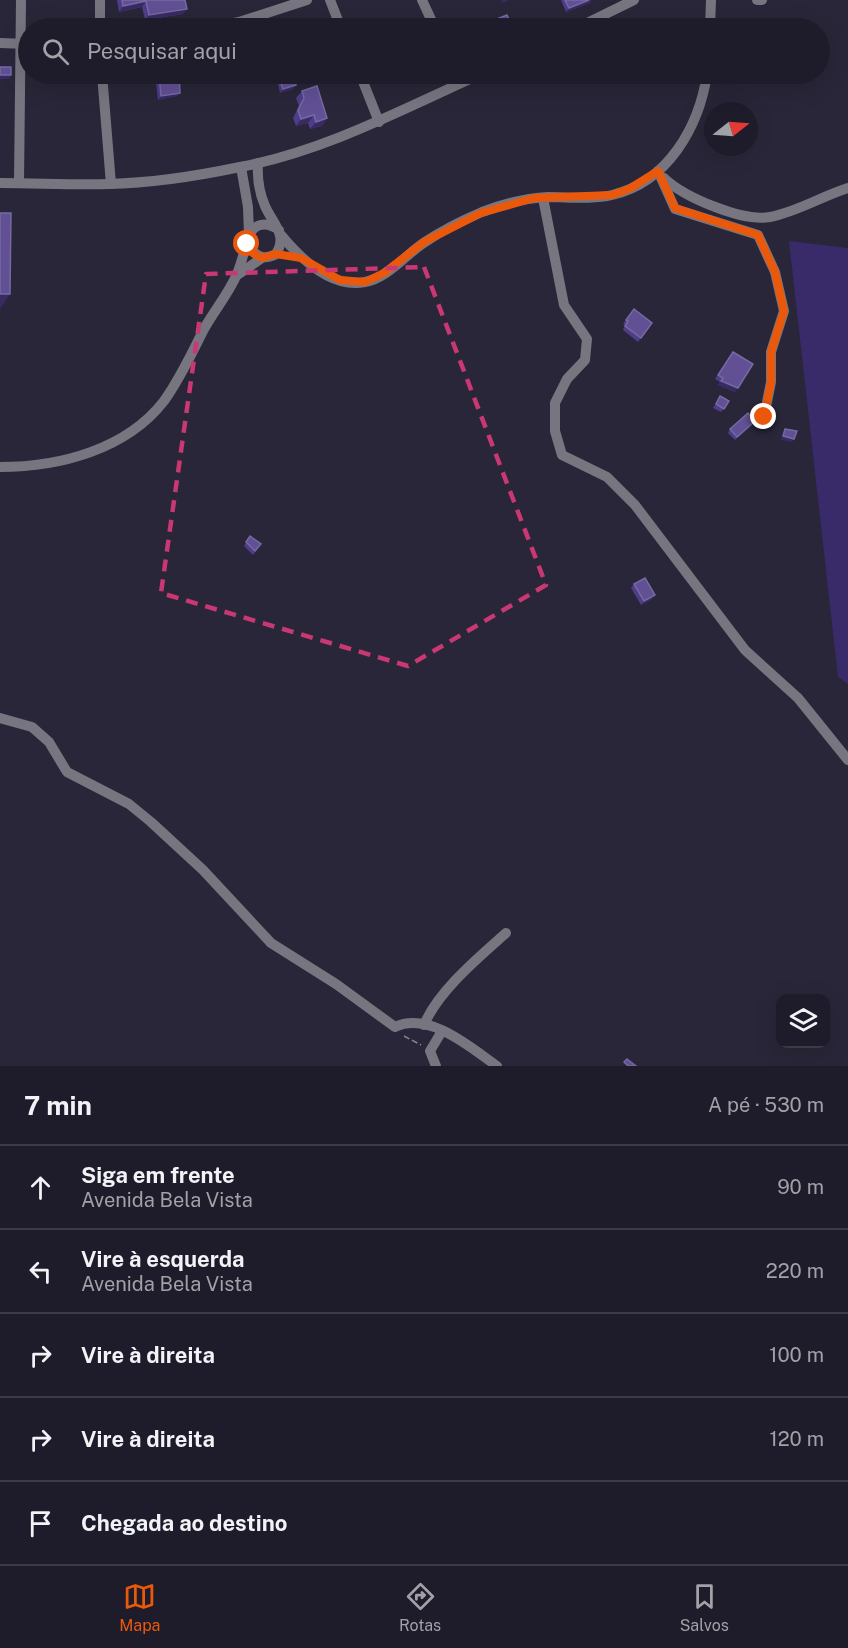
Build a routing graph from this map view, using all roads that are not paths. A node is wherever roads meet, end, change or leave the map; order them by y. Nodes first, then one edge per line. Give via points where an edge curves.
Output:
1 (21, 0) edge
2 (100, 0) edge
3 (307, 0) edge
4 (330, 0) edge
5 (422, 0) edge
6 (634, 0) edge
7 (711, 0) edge
8 (620, 3) edge
9 (23, 18) edge
10 (100, 18) edge
11 (253, 18) edge
12 (337, 18) edge
13 (430, 18) edge
14 (594, 18) edge
15 (710, 18) edge
16 (0, 43) edge
17 (18, 44) edge
18 (23, 84) edge
19 (103, 84) edge
20 (364, 84) edge
21 (447, 84) edge
22 (705, 84) edge
23 (379, 122) junction
24 (258, 163) junction
25 (241, 167) junction
26 (658, 171) junction
27 (0, 183) edge
28 (19, 183) junction
29 (111, 184) junction
30 (848, 188) edge
31 (543, 198) junction
32 (280, 233) junction
33 (248, 239) junction
34 (276, 254) junction
35 (262, 258) junction
36 (301, 258) junction
37 (236, 276) junction
38 (764, 417) dead end
39 (0, 467) edge
40 (0, 718) edge
41 (848, 760) edge
42 (506, 933) dead end
43 (424, 1025) junction
44 (442, 1031) junction
45 (436, 1066) edge
46 (497, 1066) edge

1 - 9 street
2 - 10 street
3 - 11 street
4 - 12 street
5 - 13 street
6 - 8 street
7 - 15 street
8 - 14 street
16 - 17 street
18 - 28 street
19 - 29 street
20 - 23 street
21 - 23 street
22 - 26 street via 692,129
23 - 24 street
24 - 25 street
24 - 32 street via 260,189
25 - 29 street
25 - 33 street via 248,207
26 - 30 street via 684,193 754,217 779,214
26 - 31 street via 612,195
26 - 38 street via 675,208 758,235 764,246 784,311 771,352 771,382
27 - 28 street
28 - 29 street
31 - 36 street via 481,213 424,242 384,273 365,282 340,280
31 - 41 street via 564,305 587,339 585,360 567,379 555,403 555,431 562,455 607,477 635,505 745,650 798,698
32 - 33 street via 271,224 261,224
32 - 34 street via 282,245
32 - 36 street
33 - 35 street via 254,254
33 - 37 street
34 - 35 street
34 - 36 street
35 - 37 street
37 - 39 street via 172,389 142,422 106,445 80,455 27,467
40 - 43 street via 32,728 50,742 67,772 129,804 151,822 203,870 271,944 395,1027 405,1022
42 - 43 street via 430,1011
43 - 44 street
44 - 45 street via 430,1051
44 - 46 street

